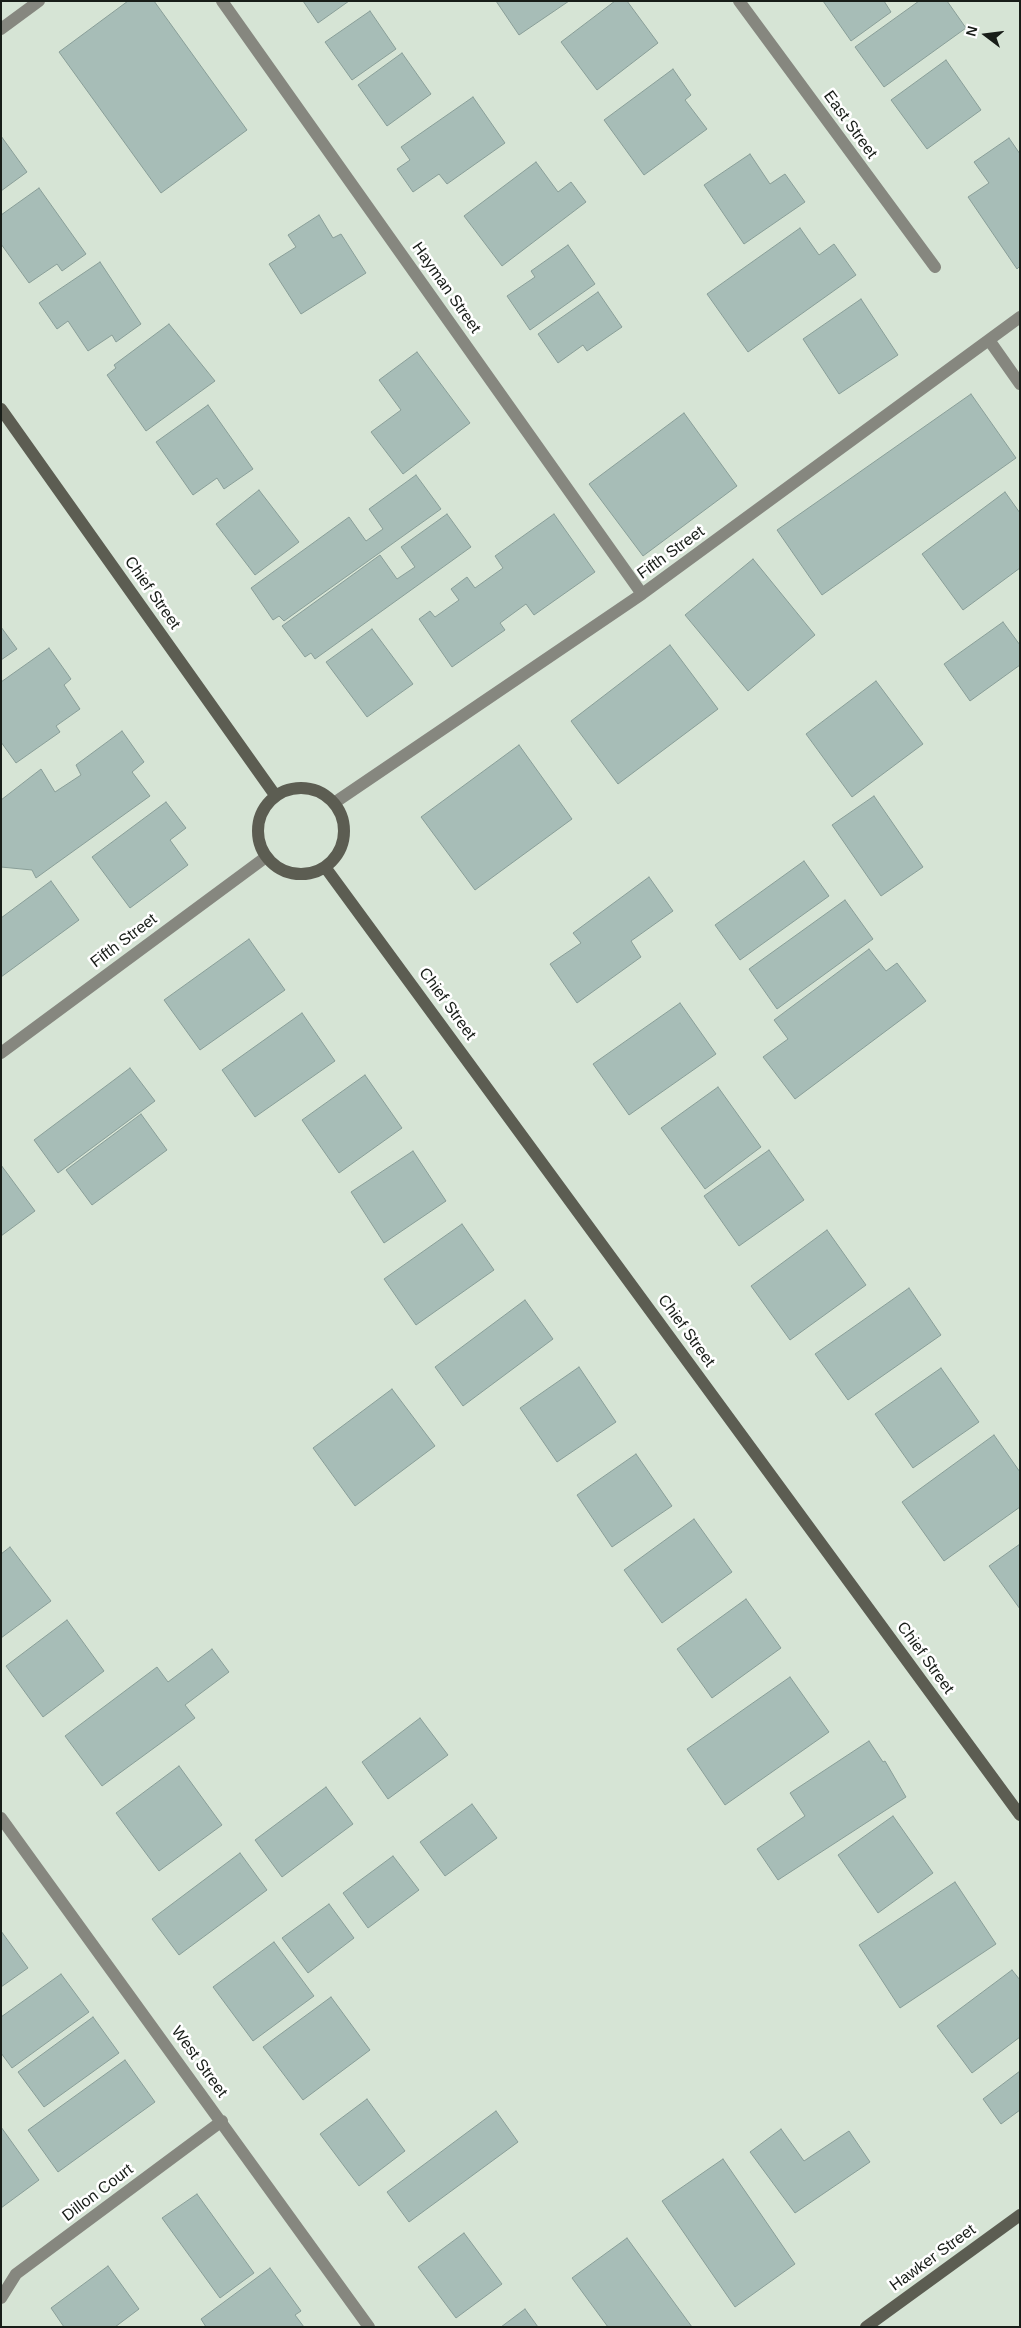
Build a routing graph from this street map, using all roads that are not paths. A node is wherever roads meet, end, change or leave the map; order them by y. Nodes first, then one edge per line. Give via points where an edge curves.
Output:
1 (39, 1) edge
2 (222, 1) edge
3 (739, 1) edge
4 (1, 29) edge
5 (935, 267) dead end
6 (1020, 317) edge
7 (989, 340) junction
8 (1020, 384) edge
9 (1, 409) edge
10 (642, 594) junction
11 (275, 796) junction
12 (334, 803) junction
13 (266, 857) junction
14 (325, 867) junction
15 (1, 1053) edge
16 (1020, 1815) edge
17 (1, 1818) edge
18 (222, 2121) junction
19 (1020, 2215) edge
20 (1, 2298) edge
21 (369, 2327) edge
22 (866, 2327) edge

1 - 4 street
2 - 10 street, Hayman Street
3 - 5 street, East Street
6 - 7 street, Fifth Street
7 - 8 street
7 - 10 street, Fifth Street
9 - 11 street, Chief Street
10 - 12 street, Fifth Street
11 - 12 street via 290,789 304,788 321,792
11 - 13 street via 264,808 258,823 258,841
12 - 14 street via 343,820 344,837 338,854
13 - 14 street via 281,870 298,874
13 - 15 street, Fifth Street
14 - 16 street, Chief Street
17 - 18 street, West Street
18 - 20 street, Dillon Court via 16,2274
18 - 21 street, West Street
19 - 22 street, Hawker Street

